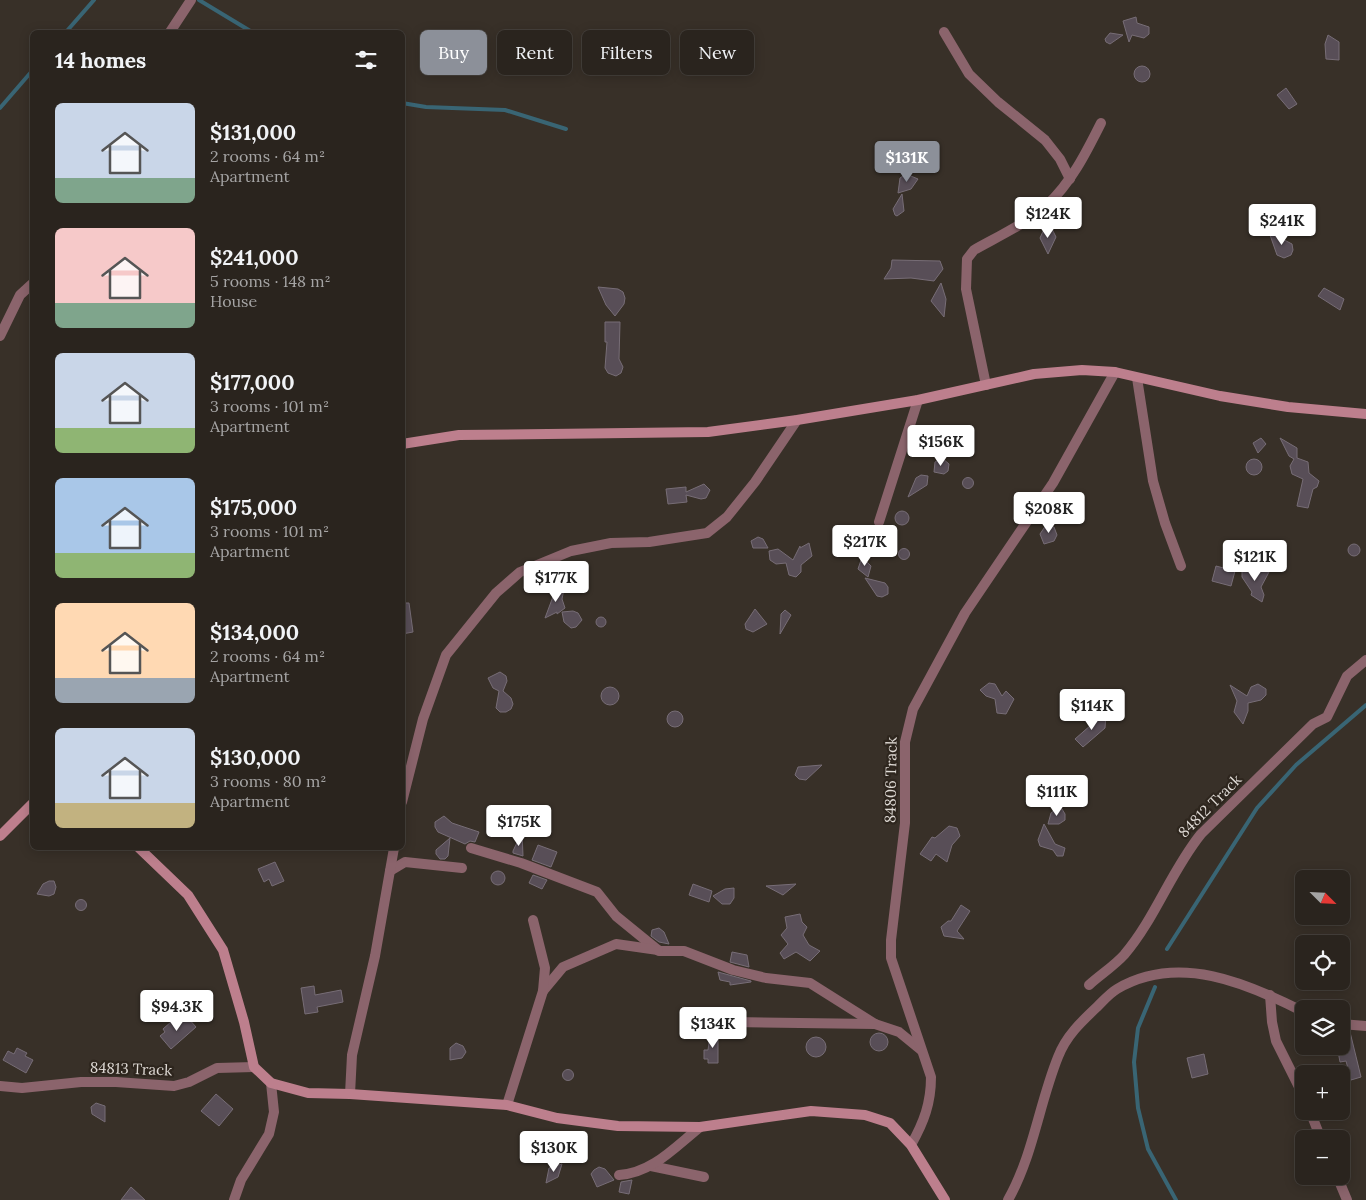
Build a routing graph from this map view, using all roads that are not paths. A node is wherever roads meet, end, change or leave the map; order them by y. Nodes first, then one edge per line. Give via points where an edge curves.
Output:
1 (191, 0) edge
2 (171, 30) edge
3 (944, 32) dead end
4 (1101, 123) dead end
5 (1070, 179) junction
6 (30, 286) edge
7 (0, 336) edge
8 (1115, 372) junction
9 (1137, 378) junction
10 (986, 385) junction
11 (918, 400) junction
12 (1366, 414) edge
13 (797, 420) junction
14 (405, 444) edge
15 (880, 522) dead end
16 (1181, 566) dead end
17 (1366, 660) edge
18 (405, 790) edge
19 (30, 806) edge
20 (0, 836) edge
21 (471, 848) dead end
22 (141, 850) edge
23 (394, 850) edge
24 (462, 868) dead end
25 (390, 871) junction
26 (533, 920) dead end
27 (659, 951) junction
28 (1089, 985) dead end
29 (543, 991) junction
30 (1270, 995) junction
31 (1295, 1008) edge
32 (733, 1022) dead end
33 (874, 1024) junction
34 (1350, 1025) edge
35 (1366, 1026) edge
36 (924, 1055) junction
37 (254, 1067) junction
38 (1295, 1079) edge
39 (271, 1083) junction
40 (2, 1087) edge
41 (350, 1094) junction
42 (507, 1106) junction
43 (700, 1127) junction
44 (911, 1145) junction
45 (651, 1166) junction
46 (619, 1176) dead end
47 (704, 1177) dead end
48 (1341, 1185) edge
49 (234, 1200) edge
50 (945, 1200) edge
51 (1008, 1200) edge
52 (1347, 1200) edge

1 - 2 street
3 - 5 street via 969,74 1045,140
4 - 5 street
5 - 10 street via 1045,207 974,250 966,259 966,289
6 - 7 street via 20,295
8 - 9 street
8 - 10 street via 1082,370 1034,374
8 - 36 street, 84806 Track via 1053,483 965,613 927,681 907,726 904,742 905,830 892,924 891,958
9 - 12 street via 1288,408
9 - 16 street via 1153,480
10 - 11 street
11 - 13 street
11 - 15 street
13 - 14 street via 708,432 460,435
13 - 18 street via 755,482 727,517 707,533 649,542 611,543 571,551 520,572 496,593 446,655 423,719
17 - 28 street, 84812 Track via 1348,676 1327,717 1313,724 1201,834 1124,955
19 - 20 street
21 - 27 street via 520,862 596,892 616,916
22 - 37 street via 188,895 222,950
23 - 25 street
24 - 25 street via 405,862
25 - 41 street via 375,956 352,1055
26 - 29 street via 545,968
27 - 29 street via 616,944 563,967
27 - 33 street via 684,951 734,970 810,983
29 - 42 street
30 - 31 street
30 - 38 street via 1276,1041
30 - 51 street via 1229,979 1188,971 1150,976 1116,989 1068,1035 1047,1087 1028,1158
32 - 33 street
33 - 36 street via 899,1032
34 - 35 street
36 - 44 street, 84806 Track via 931,1076 931,1094 922,1126
37 - 39 street
37 - 40 street, 84813 Track via 217,1068 174,1086 81,1082
39 - 41 street via 308,1094
39 - 49 street via 274,1112 269,1134 241,1180
41 - 42 street
42 - 43 street via 557,1118 618,1126
43 - 44 street via 811,1111 865,1115 890,1123
43 - 45 street
44 - 50 street
45 - 46 street via 634,1174
45 - 47 street
48 - 52 street

